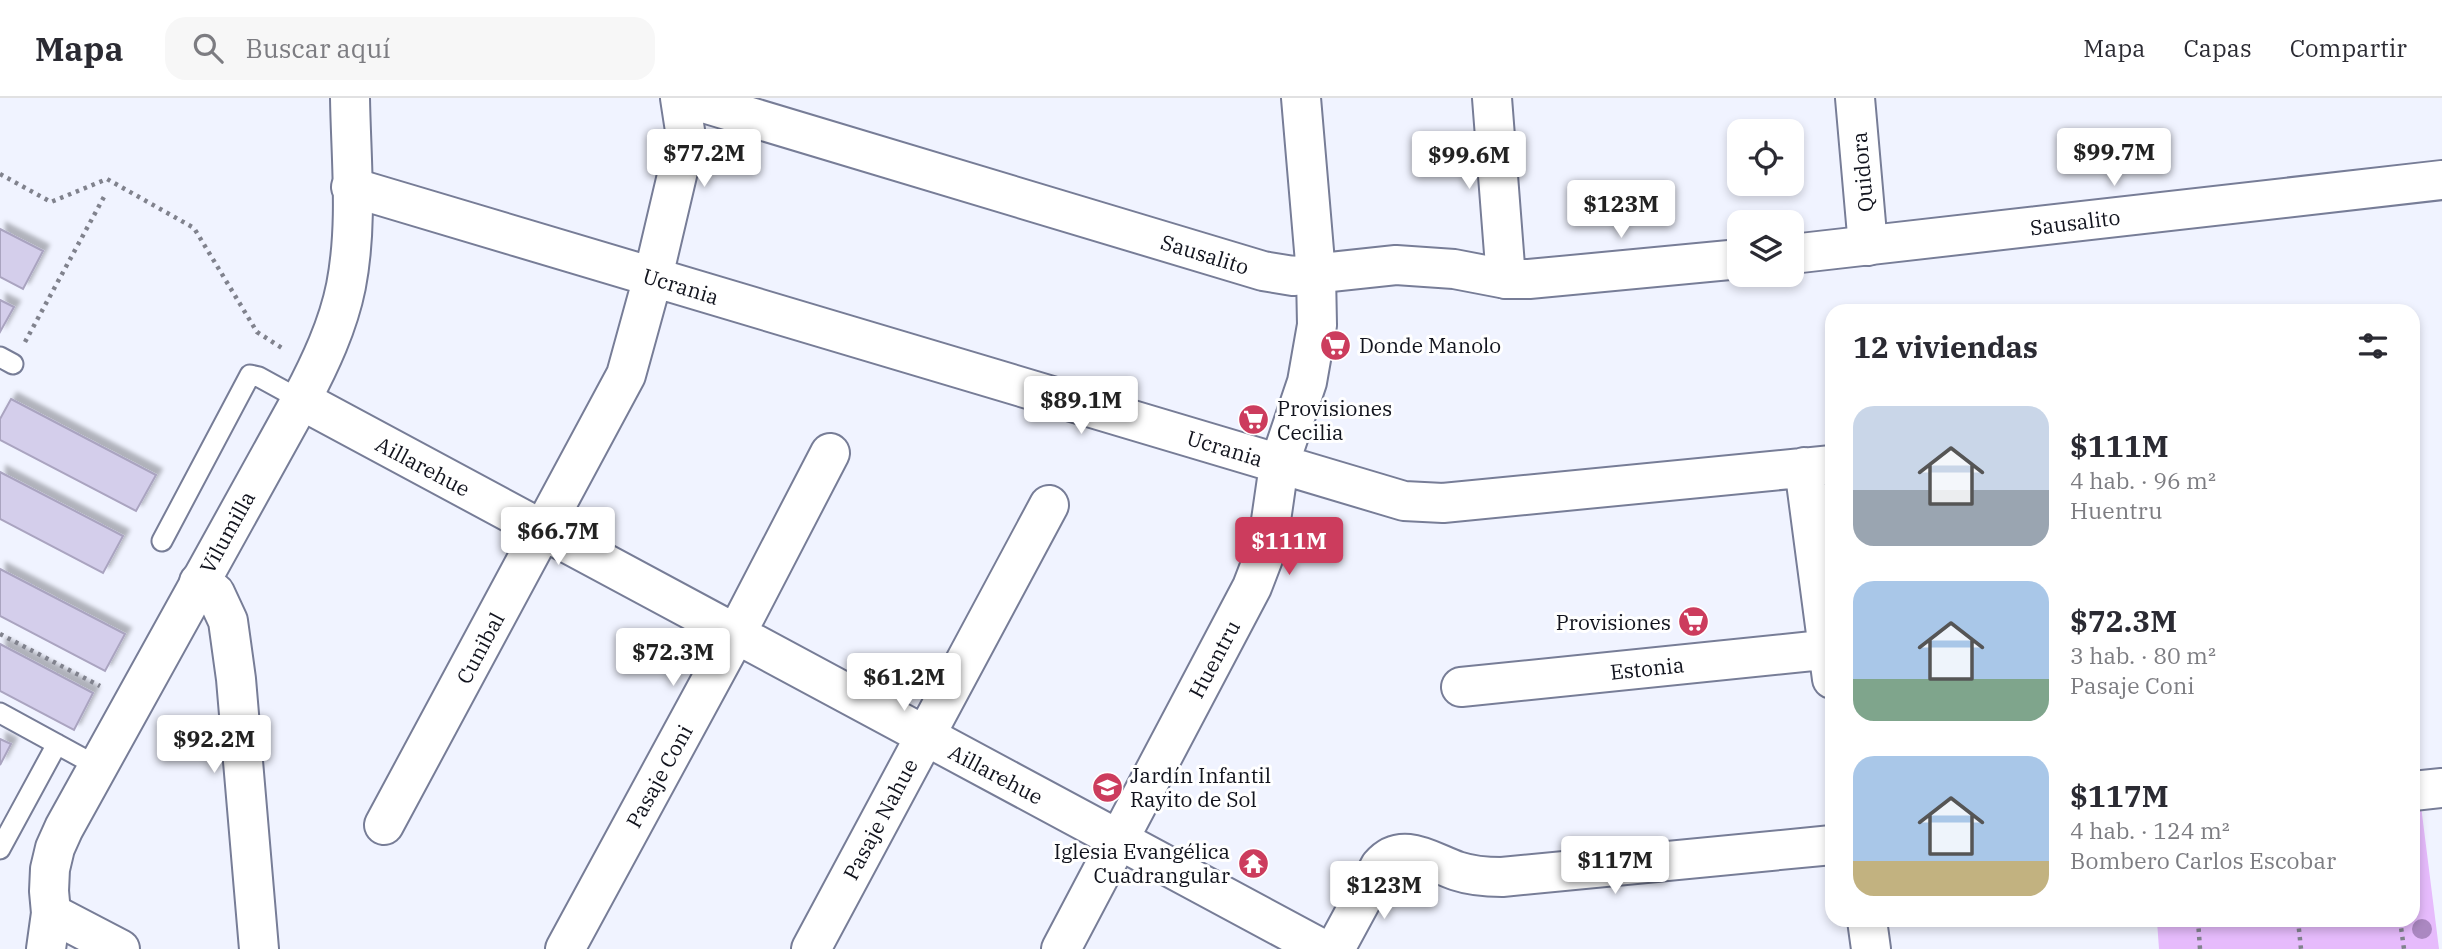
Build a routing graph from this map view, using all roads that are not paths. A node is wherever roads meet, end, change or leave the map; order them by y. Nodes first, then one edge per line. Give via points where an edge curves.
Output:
1 (350, 98) edge
2 (680, 98) edge
3 (687, 98) edge
4 (1301, 98) edge
5 (1492, 98) edge
6 (1855, 98) edge
7 (2442, 180) edge
8 (351, 187) junction
9 (1868, 246) junction
10 (1804, 253) edge
11 (1727, 260) edge
12 (1316, 275) junction
13 (653, 277) junction
14 (1506, 279) junction
15 (309, 385) junction
16 (830, 453) dead end
17 (1279, 465) junction
18 (1818, 466) edge
19 (1049, 505) dead end
20 (544, 531) junction
21 (162, 541) dead end
22 (1825, 570) edge
23 (199, 582) junction
24 (736, 634) junction
25 (1825, 659) edge
26 (1461, 687) dead end
27 (0, 713) edge
28 (925, 736) junction
29 (57, 744) junction
30 (97, 766) junction
31 (2442, 788) edge
32 (2420, 790) edge
33 (384, 825) dead end
34 (1119, 840) junction
35 (1825, 846) edge
36 (0, 849) edge
37 (1868, 927) edge
38 (48, 931) edge
39 (120, 949) edge
40 (259, 949) edge
41 (565, 949) edge
42 (811, 949) edge
43 (1061, 949) edge
44 (1322, 949) edge
45 (1335, 949) edge
46 (1871, 949) edge

1 - 8 street, Vilumilla
2 - 13 street, Cunibal via 686,136
3 - 12 street, Sausalito via 1263,271
4 - 12 street, Huentru
5 - 14 street
6 - 9 street, Quidora
7 - 9 street, Sausalito
8 - 13 street, Ucrania
8 - 15 street, Vilumilla via 352,239 346,286 337,322
9 - 10 street, Sausalito
11 - 14 street, Sausalito
12 - 14 street, Sausalito via 1396,265
12 - 17 street, Huentru via 1314,354
13 - 17 street, Ucrania
13 - 20 street, Cunibal via 626,375
15 - 20 street, Aillarehue
15 - 21 lane via 250,375
15 - 23 street, Vilumilla
16 - 24 street, Pasaje Coni
17 - 18 street, Ucrania via 1404,501 1434,503
17 - 34 street, Huentru via 1262,564
18 - 22 street
19 - 28 street, Pasaje Nahue
20 - 24 street, Aillarehue
20 - 33 street, Cunibal
23 - 30 street, Vilumilla
23 - 40 street via 215,593 228,621
24 - 28 street, Aillarehue
24 - 41 street, Pasaje Coni
25 - 26 street, Estonia
27 - 29 lane
28 - 34 street, Aillarehue
28 - 42 street, Pasaje Nahue
29 - 30 lane
29 - 36 lane
30 - 38 street, Vilumilla via 55,848
31 - 32 street
34 - 43 street, Huentru
34 - 44 street, Aillarehue
35 - 45 street via 1502,877 1479,877 1415,854 1395,854 1380,866
37 - 46 street
38 - 39 street

